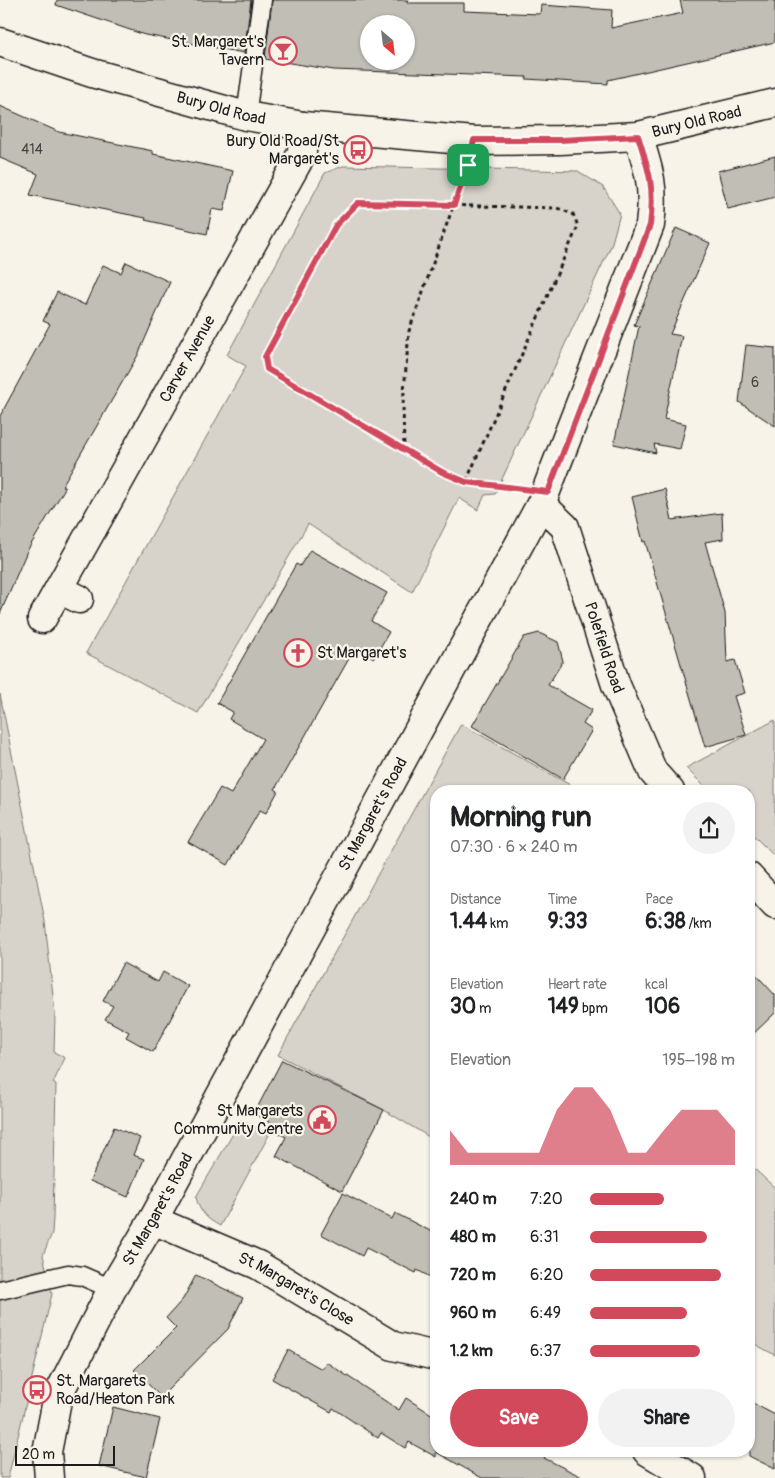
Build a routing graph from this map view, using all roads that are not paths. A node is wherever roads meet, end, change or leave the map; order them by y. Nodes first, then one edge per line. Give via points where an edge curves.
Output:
1 (262, 0) edge
2 (0, 42) edge
3 (775, 103) edge
4 (246, 116) junction
5 (303, 126) junction
6 (638, 136) junction
7 (544, 498) junction
8 (42, 619) dead end
9 (665, 785) edge
10 (755, 883) edge
11 (775, 905) edge
12 (153, 1220) junction
13 (112, 1289) junction
14 (0, 1290) edge
15 (430, 1355) edge
16 (657, 1457) edge
17 (49, 1478) edge
18 (692, 1478) edge

1 - 4 lane
2 - 4 street, Bury Old Road via 92,73
3 - 6 street, Bury Old Road
4 - 5 street, Bury Old Road
5 - 6 street, Bury Old Road via 474,140
5 - 8 street, Carver Avenue via 302,152 297,163 69,594
6 - 7 street, St Margaret's Road via 651,177 653,203 650,225
7 - 9 street, Polefield Road via 565,527 616,685 653,772
7 - 12 street, St Margaret's Road
10 - 11 street
12 - 13 street, St Margaret's Road
12 - 15 street, St Margaret's Close via 258,1265 393,1346
13 - 14 lane via 82,1276 68,1274
13 - 17 street, St Margaret's Road via 58,1395 47,1452
16 - 18 street

